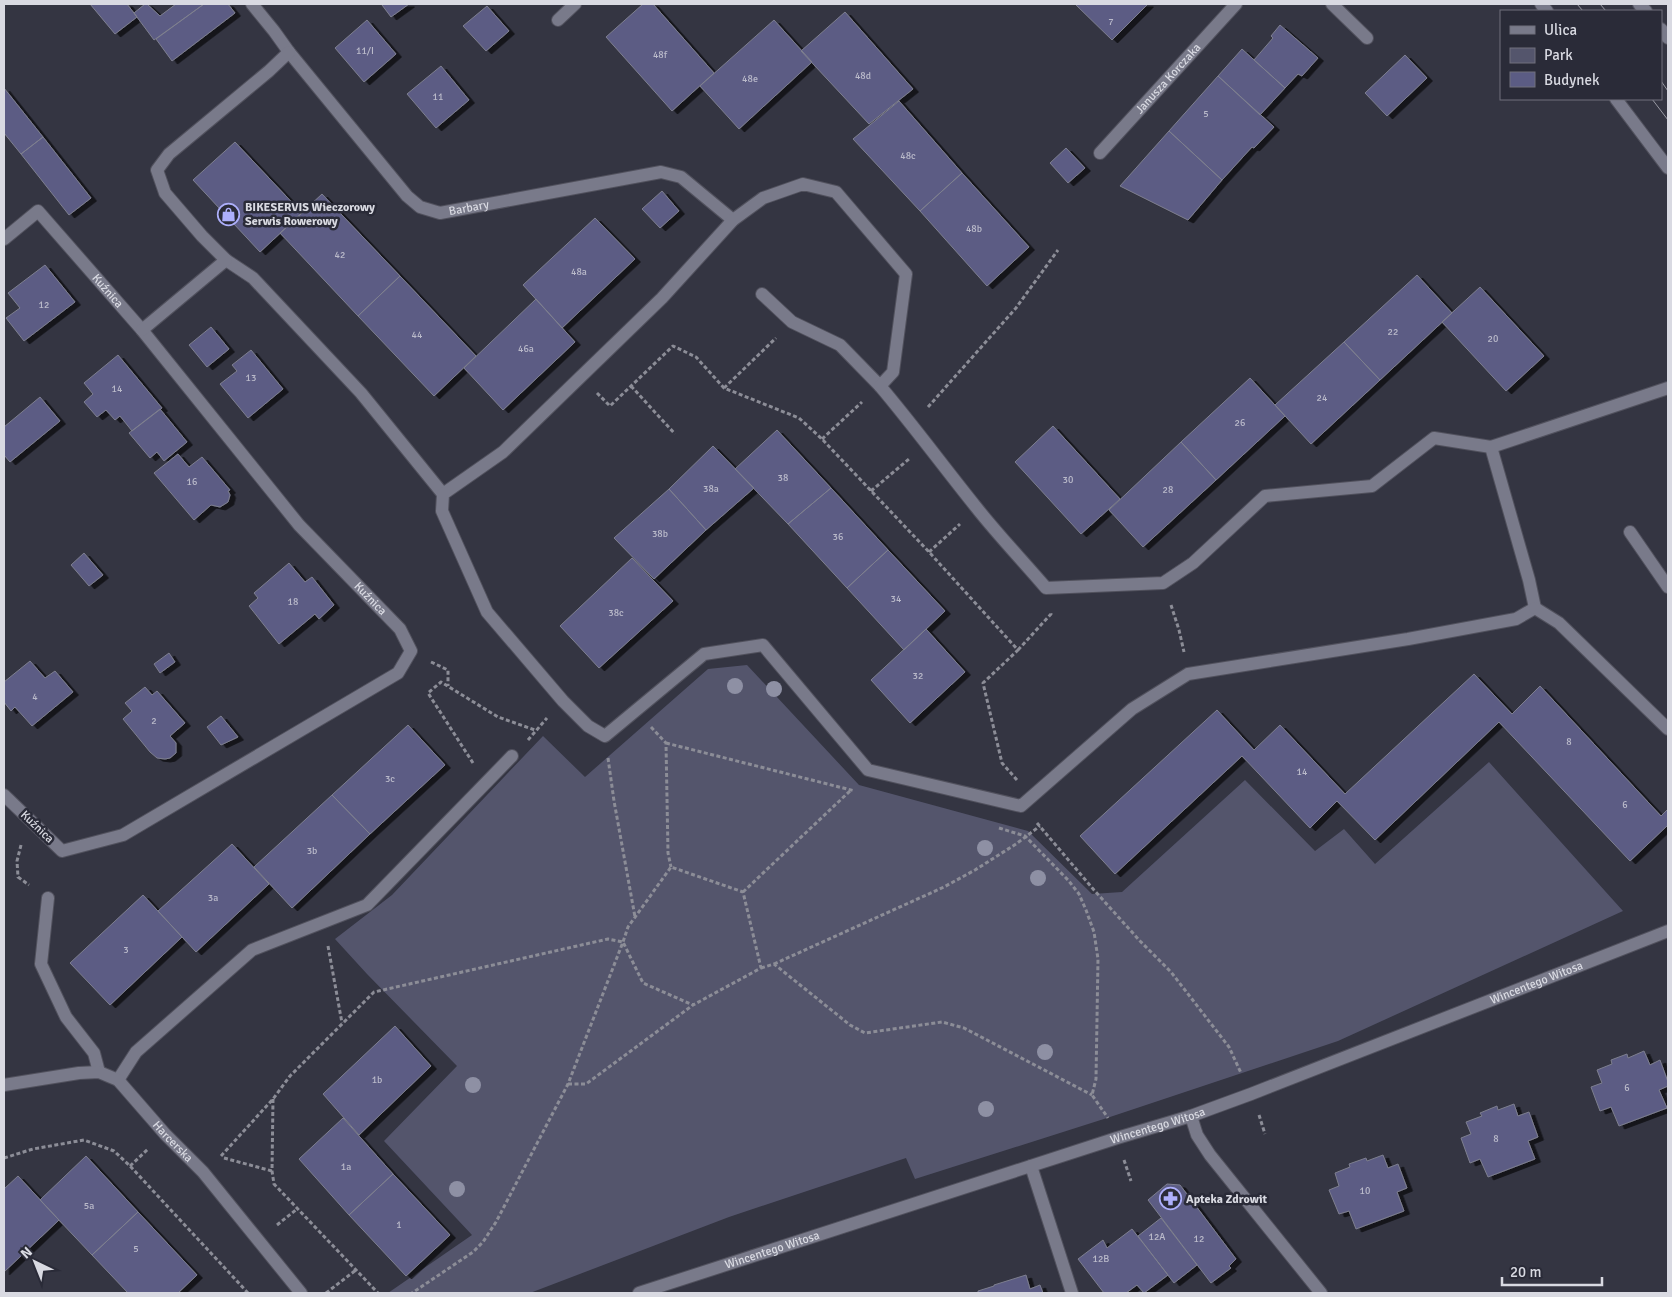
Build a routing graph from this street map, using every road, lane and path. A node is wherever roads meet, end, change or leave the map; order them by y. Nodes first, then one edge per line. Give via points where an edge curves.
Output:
1 (252, 4) edge
2 (575, 4) edge
3 (1236, 4) edge
4 (1332, 4) edge
5 (558, 20) dead end
6 (1367, 38) dead end
7 (289, 52) junction
8 (1617, 100) edge
9 (1100, 153) dead end
10 (1668, 168) edge
11 (733, 220) junction
12 (4, 239) edge
13 (1058, 250) dead end
14 (226, 260) junction
15 (762, 294) dead end
16 (142, 330) junction
17 (758, 356) dead end
18 (581, 376) junction
19 (631, 386) junction
20 (880, 386) junction
21 (724, 388) junction
22 (1668, 388) edge
23 (913, 424) junction
24 (675, 434) dead end
25 (822, 439) junction
26 (926, 444) junction
27 (1491, 447) junction
28 (871, 491) junction
29 (442, 494) junction
30 (977, 508) junction
31 (1630, 532) dead end
32 (929, 552) junction
33 (1668, 587) edge
34 (1046, 588) junction
35 (1535, 608) junction
36 (1180, 630) dead end
37 (1183, 644) dead end
38 (1018, 650) junction
39 (411, 651) junction
40 (448, 686) junction
41 (635, 711) junction
42 (1668, 729) edge
43 (535, 730) dead end
44 (605, 736) junction
45 (666, 743) junction
46 (512, 756) dead end
47 (486, 782) junction
48 (851, 790) junction
49 (861, 793) dead end
50 (4, 795) edge
51 (1021, 806) junction
52 (31, 822) junction
53 (993, 826) dead end
54 (1040, 826) junction
55 (1025, 836) junction
56 (671, 867) junction
57 (743, 892) junction
58 (48, 898) joint
59 (635, 918) junction
60 (324, 921) junction
61 (1668, 932) edge
62 (623, 942) junction
63 (774, 964) junction
64 (761, 968) junction
65 (693, 1005) junction
66 (342, 1024) junction
67 (99, 1072) junction
68 (118, 1080) junction
69 (568, 1084) junction
70 (4, 1085) edge
71 (1251, 1094) junction
72 (1092, 1095) junction
73 (273, 1099) junction
74 (1191, 1116) junction
75 (1265, 1134) dead end
76 (1117, 1138) junction
77 (149, 1148) dead end
78 (221, 1157) junction
79 (4, 1158) edge
80 (130, 1166) junction
81 (1030, 1166) junction
82 (272, 1171) junction
83 (203, 1172) junction
84 (1131, 1181) dead end
85 (356, 1270) junction
86 (248, 1293) edge
87 (301, 1293) edge
88 (326, 1293) edge
89 (378, 1293) edge
90 (412, 1293) edge
91 (639, 1293) edge
92 (1072, 1293) edge
93 (1322, 1293) edge

1 - 7 street, Barbary
2 - 5 street
3 - 9 street, Janusza Korczaka
4 - 6 street
7 - 11 street, Barbary via 420,208 440,213 661,172 681,177
7 - 14 street via 169,154 157,170 165,193
8 - 10 street
11 - 18 street via 662,298
11 - 20 street via 763,198 803,184 836,192 906,274 892,372
12 - 16 street, Kuźnica via 38,211
13 - 23 path via 1016,308
14 - 16 street
14 - 29 street via 253,278 361,393
15 - 20 street via 792,322 840,345
16 - 39 street, Kuźnica via 299,525 400,630
17 - 21 path
18 - 19 path via 610,406
18 - 29 street via 503,452
19 - 21 path via 673,346 696,357
19 - 24 path
20 - 23 street
20 - 25 path
21 - 25 path via 799,418
22 - 27 street
23 - 26 street
25 - 28 path
26 - 28 path
26 - 30 street
27 - 34 street via 1434,438 1372,486 1265,496 1193,564 1163,583
27 - 35 street
28 - 32 path
29 - 44 street via 442,511 487,612 588,726
30 - 32 path
30 - 34 street
31 - 33 street
32 - 38 path
34 - 38 path via 1051,614
35 - 42 street via 1559,623
35 - 51 street via 1516,619 1188,674 1132,709
36 - 37 path
38 - 51 path via 983,683 1002,763 1021,785
39 - 40 path via 448,670
39 - 52 street, Kuźnica via 398,673 124,834 62,852
40 - 43 path via 498,717
40 - 47 path via 441,682 428,694
41 - 44 street
41 - 45 path
41 - 51 street via 704,654 763,645 868,770
44 - 59 path
45 - 48 path
45 - 56 path
46 - 47 street
47 - 60 street via 367,904
48 - 49 path
48 - 57 path
50 - 52 street, Kuźnica
51 - 54 path
52 - 58 path via 17,861 18,877
53 - 55 path
54 - 55 path
54 - 71 path via 1170,972 1229,1047
55 - 63 path via 944,887
55 - 72 path via 1079,894 1094,932 1098,978 1096,1079
56 - 57 path
56 - 59 path
57 - 64 path
58 - 67 street via 41,964 66,1017 94,1053
59 - 62 path
60 - 66 path
60 - 68 street via 252,950 136,1052
61 - 71 street, Wincentego Witosa
62 - 65 path via 643,983
62 - 66 path via 608,938 374,992
62 - 69 path
63 - 64 path
63 - 72 path via 850,1025 865,1033 942,1022 953,1024
64 - 65 path
65 - 69 path via 586,1084
66 - 73 path via 290,1076
67 - 68 street, Harcerska
67 - 70 street, Harcerska
68 - 83 street, Harcerska
69 - 90 path via 483,1242
71 - 74 street, Wincentego Witosa
71 - 75 path
72 - 76 path via 1112,1124
73 - 78 path
73 - 82 path
74 - 76 street, Wincentego Witosa
74 - 93 street via 1210,1155
76 - 81 street, Wincentego Witosa
76 - 84 path
77 - 80 path
78 - 82 path
78 - 83 path
79 - 80 path via 84,1140 114,1151
80 - 86 path
81 - 91 street, Wincentego Witosa
81 - 92 street
82 - 85 path via 274,1184
83 - 87 street, Harcerska
85 - 88 path
85 - 89 path

